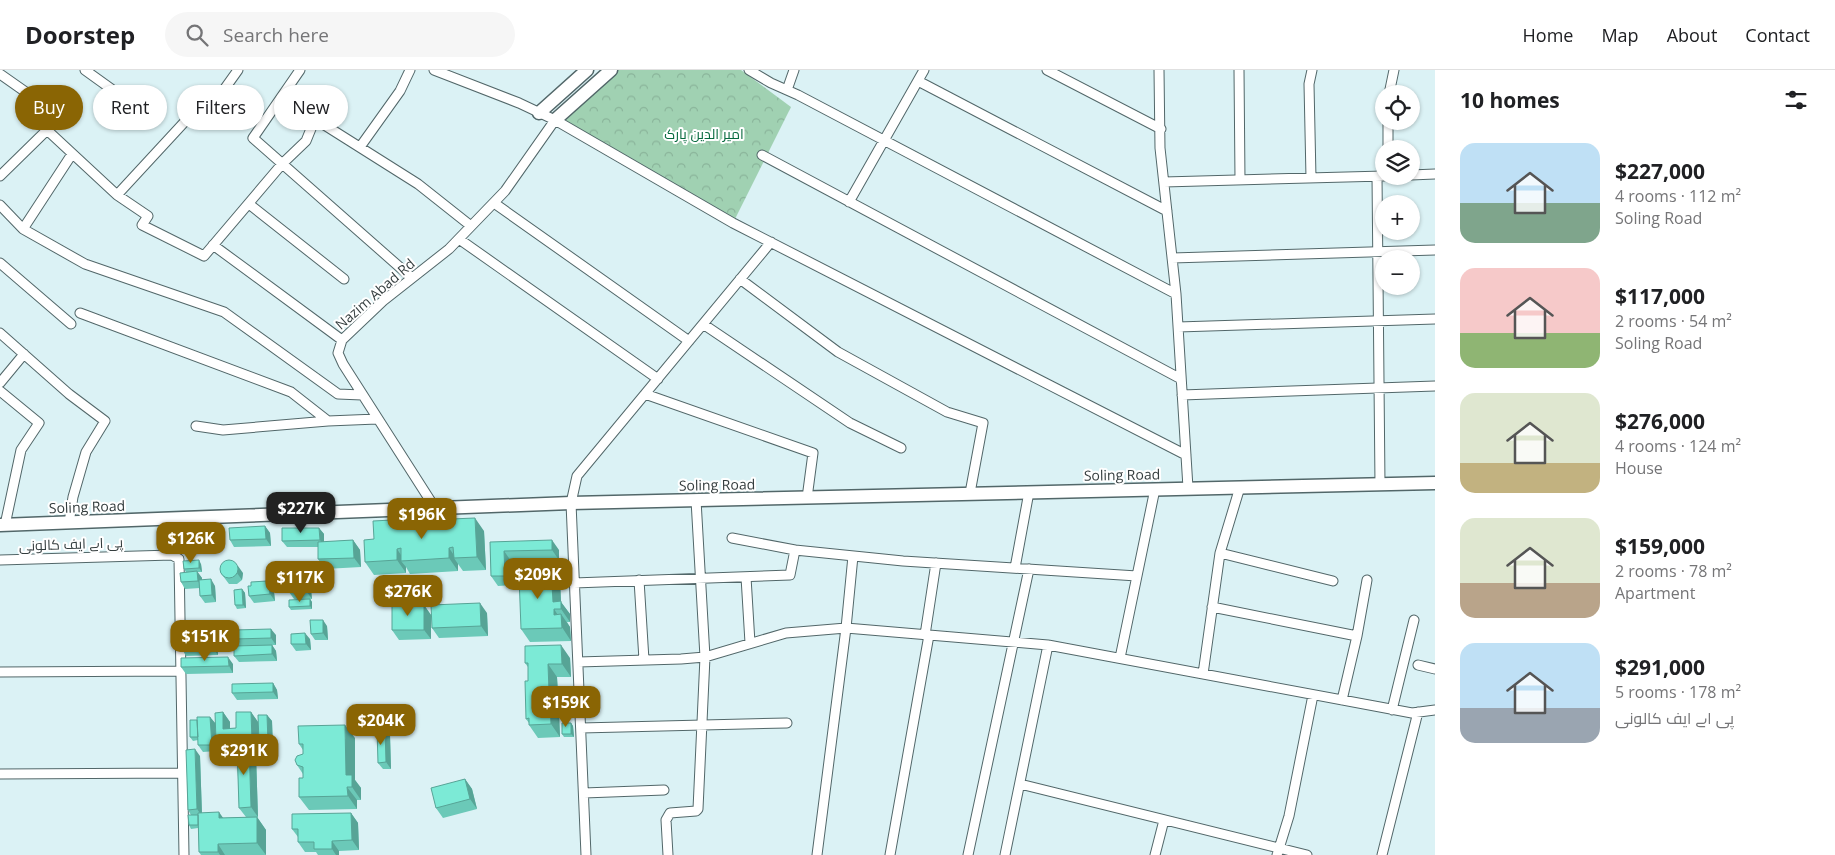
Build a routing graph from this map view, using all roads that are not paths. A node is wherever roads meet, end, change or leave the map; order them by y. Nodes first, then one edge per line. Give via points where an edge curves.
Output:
1 (85, 70) edge
2 (238, 70) edge
3 (300, 70) edge
4 (410, 70) edge
5 (434, 70) edge
6 (588, 70) edge
7 (611, 70) edge
8 (749, 70) edge
9 (794, 70) edge
10 (924, 70) edge
11 (1047, 70) edge
12 (1159, 70) edge
13 (1239, 70) edge
14 (1312, 70) edge
15 (1394, 70) edge
16 (446, 72) edge
17 (0, 74) edge
18 (918, 81) junction
19 (16, 85) edge
20 (105, 85) edge
21 (227, 85) edge
22 (1391, 85) edge
23 (787, 90) junction
24 (540, 113) junction
25 (554, 120) junction
26 (1161, 129) junction
27 (177, 130) edge
28 (884, 140) junction
29 (360, 147) junction
30 (72, 154) junction
31 (762, 155) dead end
32 (282, 164) junction
33 (1435, 174) edge
34 (1420, 175) edge
35 (0, 176) edge
36 (1375, 176) edge
37 (1311, 178) junction
38 (1240, 180) junction
39 (1164, 182) junction
40 (1380, 185) edge
41 (117, 196) junction
42 (849, 202) junction
43 (494, 203) junction
44 (248, 204) junction
45 (0, 205) edge
46 (1167, 211) junction
47 (471, 226) junction
48 (22, 229) junction
49 (459, 239) junction
50 (771, 242) junction
51 (213, 245) junction
52 (1378, 250) edge
53 (1435, 250) edge
54 (1420, 251) edge
55 (1375, 252) edge
56 (1172, 258) junction
57 (0, 263) edge
58 (412, 278) junction
59 (344, 279) dead end
60 (740, 280) junction
61 (1176, 294) junction
62 (1379, 295) edge
63 (80, 313) dead end
64 (1435, 319) edge
65 (1379, 321) junction
66 (71, 324) dead end
67 (703, 324) junction
68 (1178, 327) junction
69 (0, 333) edge
70 (342, 340) junction
71 (688, 341) junction
72 (24, 354) junction
73 (658, 378) junction
74 (1181, 379) junction
75 (0, 383) edge
76 (1435, 386) edge
77 (1379, 388) junction
78 (0, 392) edge
79 (645, 394) junction
80 (362, 395) junction
81 (1182, 395) junction
82 (377, 418) junction
83 (328, 420) junction
84 (196, 426) dead end
85 (901, 448) dead end
86 (1186, 456) junction
87 (1435, 482) edge
88 (1380, 484) junction
89 (1240, 487) junction
90 (1188, 488) junction
91 (1155, 489) junction
92 (1029, 492) junction
93 (970, 493) junction
94 (806, 498) junction
95 (696, 500) junction
96 (571, 503) junction
97 (435, 508) junction
98 (69, 522) junction
99 (3, 525) edge
100 (732, 538) dead end
101 (795, 550) junction
102 (1220, 553) junction
103 (853, 556) junction
104 (0, 560) edge
105 (936, 563) junction
106 (1015, 568) junction
107 (1029, 569) junction
108 (1137, 576) junction
109 (746, 577) junction
110 (701, 578) junction
111 (639, 580) junction
112 (1333, 580) dead end
113 (1367, 580) dead end
114 (574, 583) junction
115 (1212, 607) junction
116 (1414, 620) dead end
117 (846, 628) junction
118 (927, 635) junction
119 (1357, 636) junction
120 (1013, 642) junction
121 (750, 643) junction
122 (1048, 645) junction
123 (705, 657) junction
124 (1120, 658) junction
125 (644, 660) junction
126 (578, 662) junction
127 (1418, 665) dead end
128 (1435, 669) edge
129 (180, 671) junction
130 (0, 672) edge
131 (1203, 674) junction
132 (1313, 695) junction
133 (1342, 700) junction
134 (1392, 710) junction
135 (1435, 710) edge
136 (1418, 712) junction
137 (787, 723) dead end
138 (703, 724) junction
139 (581, 728) junction
140 (182, 773) junction
141 (0, 774) edge
142 (1020, 784) junction
143 (664, 790) dead end
144 (584, 793) junction
145 (1164, 820) junction
146 (1278, 852) edge
147 (184, 855) edge
148 (586, 855) edge
149 (668, 855) edge
150 (816, 855) edge
151 (890, 855) edge
152 (968, 855) edge
153 (1005, 855) edge
154 (1155, 855) edge
155 (1306, 855) edge
156 (1382, 855) edge

1 - 20 street
2 - 21 street
3 - 32 street via 253,138
4 - 29 street via 400,91
5 - 16 street
6 - 24 street
7 - 25 street
8 - 23 street
9 - 23 street
10 - 18 street
11 - 26 street
12 - 26 street
13 - 38 street
14 - 37 street via 1308,84
15 - 22 street
16 - 24 street
17 - 19 street
18 - 28 street
18 - 46 street
23 - 28 street
24 - 25 street
25 - 43 street, Nazim Abad Rd
25 - 50 street
26 - 39 street
27 - 41 street
28 - 42 street
28 - 61 street
29 - 32 street via 315,119 306,141
29 - 47 street via 418,184
30 - 35 street via 47,130
30 - 41 street
30 - 48 street
31 - 42 street
32 - 44 street
32 - 58 street
33 - 34 street
36 - 37 street
37 - 38 street
38 - 39 street
39 - 46 street
40 - 52 street
41 - 51 street via 148,216 142,226 204,256
42 - 74 street
43 - 47 street, Nazim Abad Rd
43 - 71 street
44 - 51 street
44 - 59 street
45 - 48 street
46 - 56 street
47 - 49 street, Nazim Abad Rd
48 - 80 street via 85,264 224,312 338,394
49 - 58 street, Nazim Abad Rd
49 - 73 street
50 - 60 street
50 - 86 street
51 - 70 street
53 - 54 street
55 - 56 street
56 - 61 street
57 - 66 street
58 - 70 street, Nazim Abad Rd
60 - 67 street
60 - 93 street via 838,352 947,412 982,423
61 - 68 street
62 - 65 street
63 - 83 street via 291,392
64 - 65 street
65 - 68 street
65 - 77 street
67 - 71 street
67 - 85 street via 850,423
68 - 74 street
69 - 72 street
70 - 80 street, Nazim Abad Rd via 338,353
71 - 73 street
72 - 75 street
72 - 98 street via 105,421 86,452
73 - 79 street
74 - 81 street
76 - 77 street
77 - 81 street
77 - 88 street
78 - 99 street via 39,423 21,450
79 - 94 street via 813,452
79 - 96 street via 577,476
80 - 82 street, Nazim Abad Rd
81 - 86 street
82 - 83 street
82 - 97 street, Nazim Abad Rd
83 - 84 street via 223,430
86 - 90 street
87 - 88 street, Soling Road
88 - 89 street, Soling Road
89 - 90 street, Soling Road
89 - 102 street
90 - 91 street, Soling Road
91 - 92 street, Soling Road
91 - 108 street
92 - 93 street, Soling Road
92 - 106 street
93 - 94 street, Soling Road
94 - 95 street, Soling Road
95 - 96 street, Soling Road
95 - 110 street
96 - 97 street, Soling Road
96 - 114 street
97 - 98 street, Soling Road
98 - 99 street, Soling Road
100 - 101 street
101 - 103 street
101 - 109 street via 790,575
102 - 112 street
102 - 115 street
103 - 105 street
103 - 117 street
104 - 129 street, پی اے ایف کالونی via 176,556 180,565
105 - 106 street
105 - 118 street
106 - 107 street
107 - 108 street
107 - 120 street
108 - 124 street
109 - 110 street
109 - 121 street
110 - 111 street
110 - 123 street
111 - 114 street
111 - 125 street
113 - 119 street
114 - 126 street
115 - 119 street
115 - 131 street
116 - 134 street
117 - 118 street
117 - 121 street via 786,633
117 - 150 street
118 - 120 street
118 - 151 street
119 - 133 street
120 - 122 street
120 - 152 street
121 - 123 street
122 - 124 street
122 - 142 street
123 - 125 street
123 - 138 street
124 - 131 street
125 - 126 street
126 - 139 street
127 - 128 street
129 - 130 street
129 - 140 street, پی اے ایف کالونی
131 - 132 street
132 - 133 street
132 - 146 street via 1289,816
133 - 134 street
134 - 136 street
135 - 136 street
136 - 156 street
137 - 138 street
138 - 139 street
138 - 149 street via 698,809 670,812 666,820
139 - 144 street
140 - 141 street
140 - 147 street, پی اے ایف کالونی
142 - 145 street
142 - 153 street
143 - 144 street
144 - 148 street
145 - 146 street
145 - 154 street
146 - 155 street

